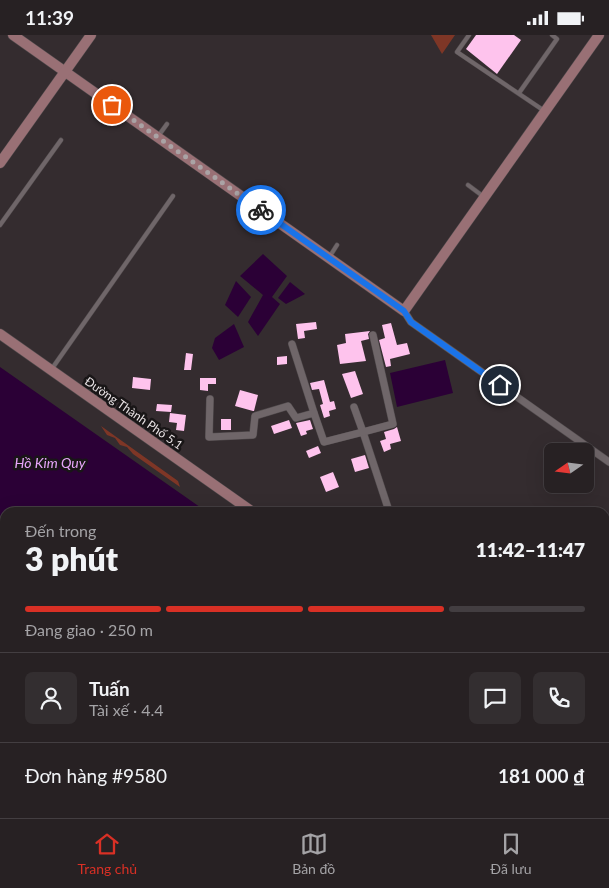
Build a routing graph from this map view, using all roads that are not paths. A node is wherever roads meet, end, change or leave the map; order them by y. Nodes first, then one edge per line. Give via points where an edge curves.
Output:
1 (13, 35) edge
2 (91, 35) edge
3 (469, 35) edge
4 (552, 35) edge
5 (599, 35) edge
6 (65, 72) junction
7 (519, 93) junction
8 (545, 112) junction
9 (168, 124) dead end
10 (158, 137) junction
11 (61, 140) dead end
12 (0, 163) edge
13 (468, 185) dead end
14 (173, 196) dead end
15 (484, 197) junction
16 (0, 225) edge
17 (337, 245) dead end
18 (328, 258) junction
19 (404, 311) junction
20 (0, 334) edge
21 (373, 335) dead end
22 (292, 344) dead end
23 (51, 370) junction
24 (210, 399) dead end
25 (354, 407) dead end
26 (314, 413) junction
27 (363, 432) junction
28 (609, 462) edge
29 (245, 507) edge
30 (387, 507) edge

1 - 6 street
2 - 6 street
3 - 7 lane via 457,52
4 - 7 lane via 558,39
5 - 8 street
6 - 10 street
6 - 12 street
7 - 8 lane
8 - 15 street
9 - 10 lane
10 - 18 street
11 - 16 lane
13 - 15 lane
14 - 23 lane
15 - 19 street
17 - 18 lane
18 - 19 street
19 - 28 street via 411,322
20 - 23 street, Đường Thành Phố 5.1
21 - 27 street via 392,424
22 - 26 street
23 - 29 street, Đường Thành Phố 5.1
24 - 26 street via 209,437 253,435 255,416 288,406 296,419
25 - 27 street
26 - 27 street via 324,442
27 - 30 street

